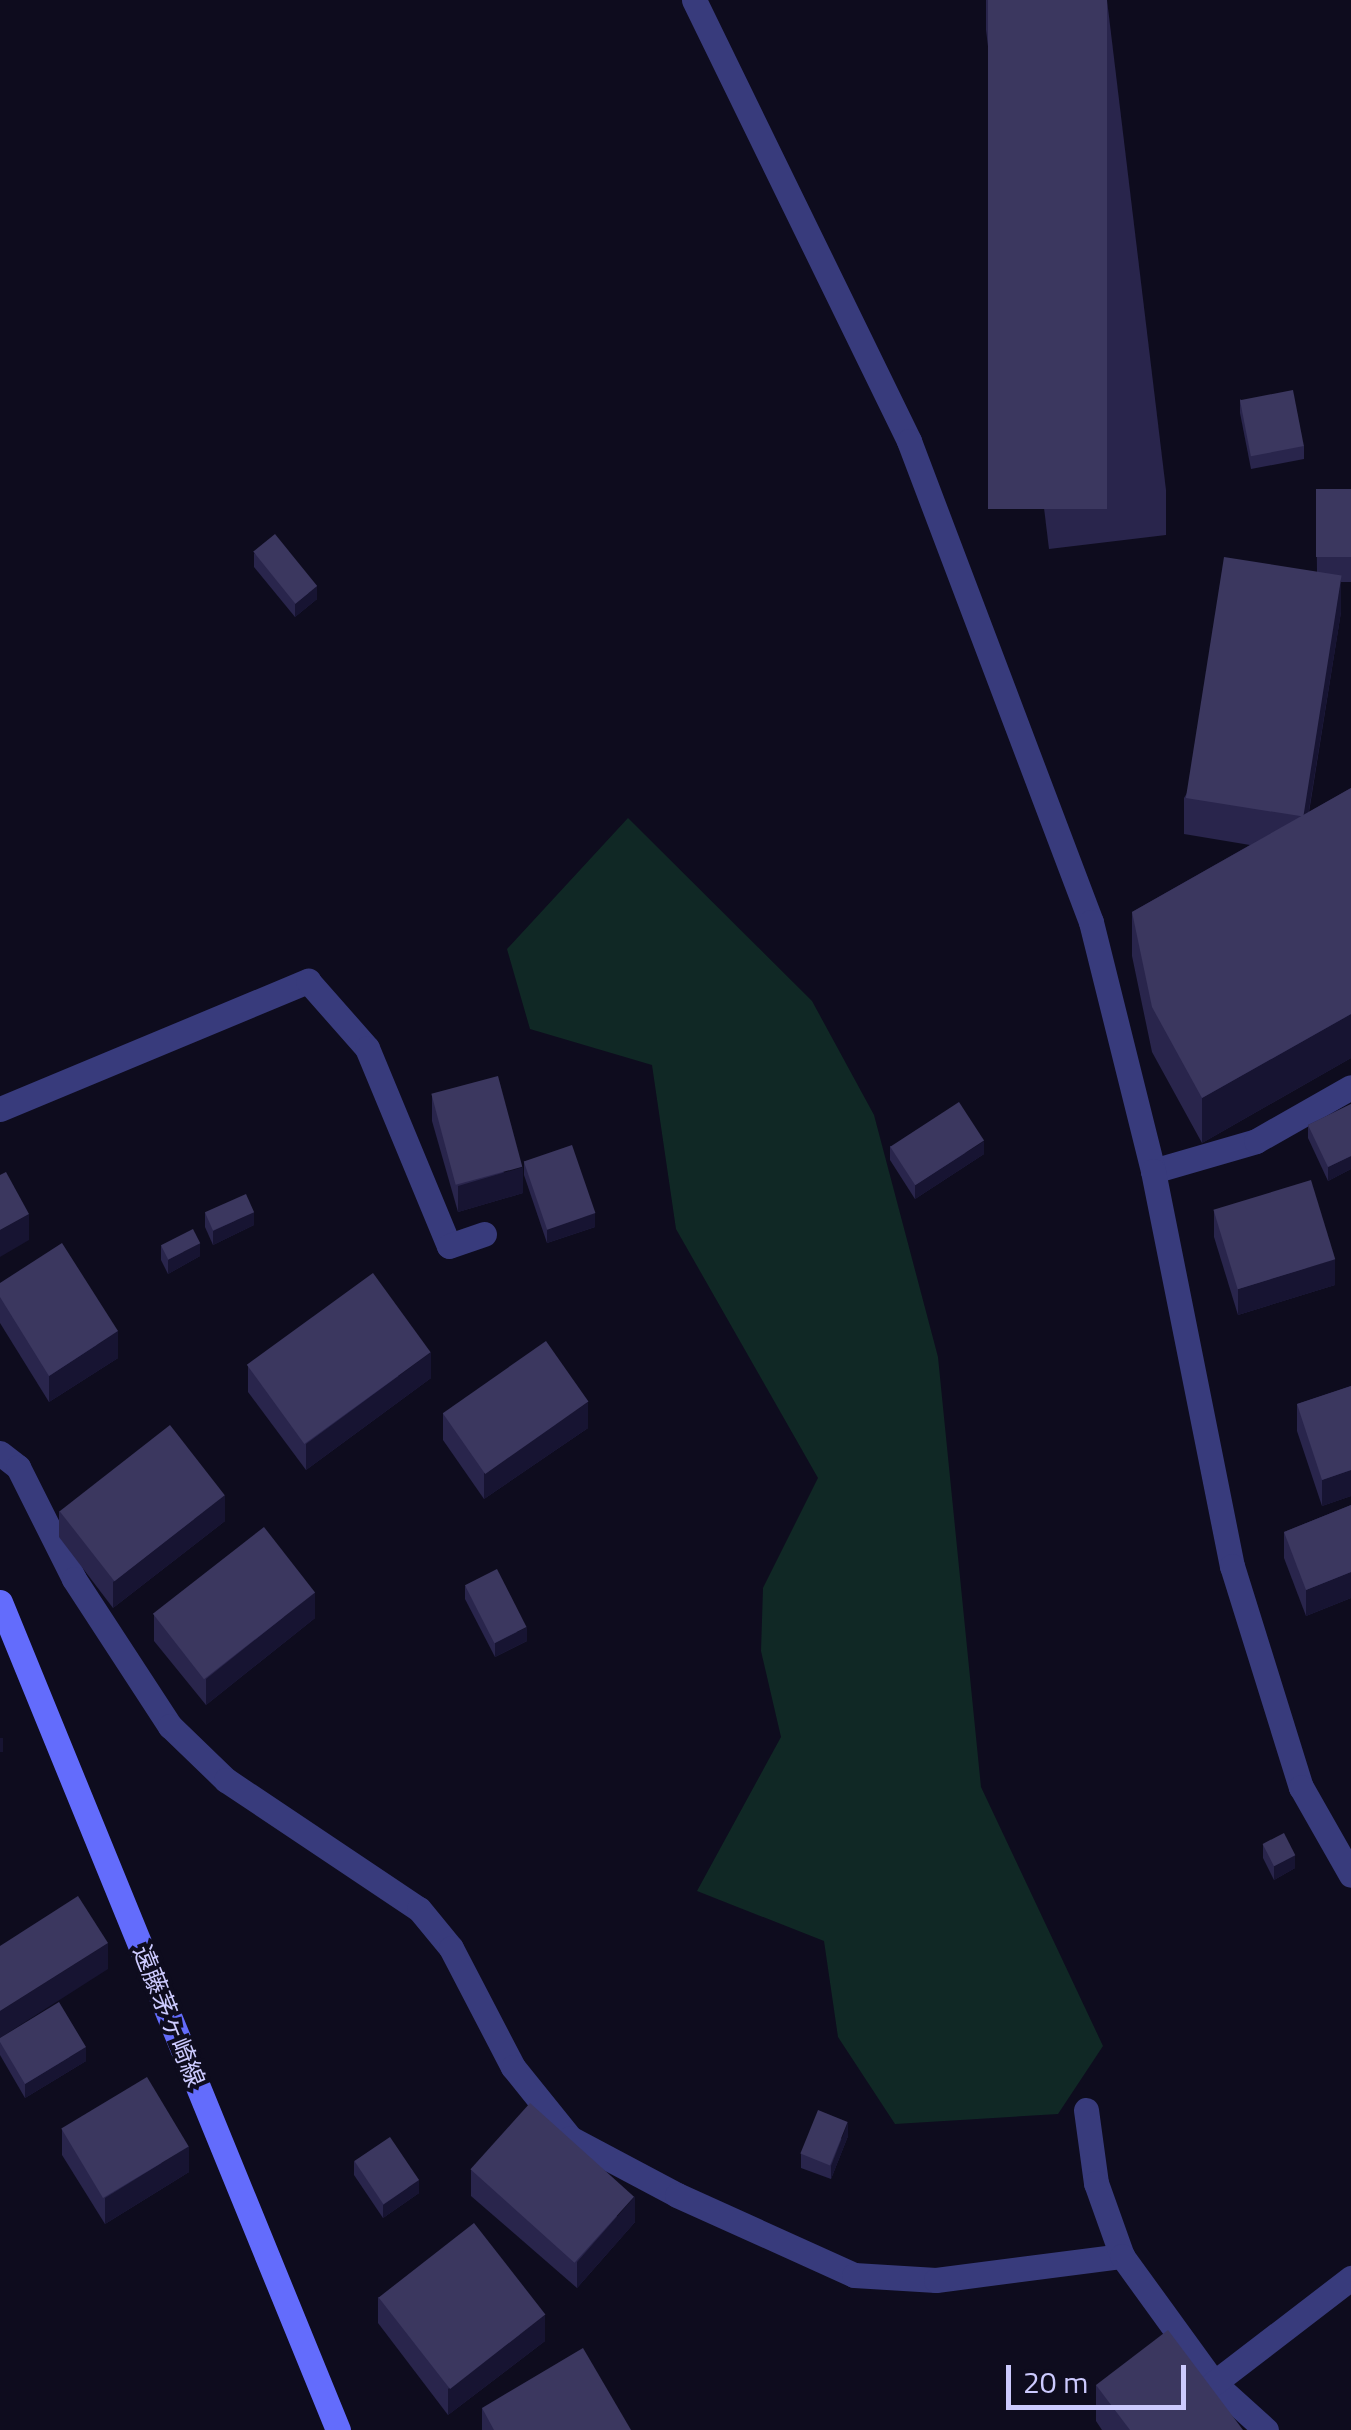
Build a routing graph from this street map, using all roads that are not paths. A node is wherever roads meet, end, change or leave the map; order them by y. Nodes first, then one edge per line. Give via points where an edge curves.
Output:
1 (694, 0) edge
2 (1351, 1087) edge
3 (0, 1109) edge
4 (1153, 1171) junction
5 (484, 1234) dead end
6 (0, 1453) edge
7 (0, 1602) edge
8 (1351, 1875) edge
9 (1086, 2110) dead end
10 (1122, 2256) junction
11 (1351, 2278) edge
12 (1214, 2383) junction
13 (338, 2430) edge
14 (1266, 2430) edge

1 - 4 street via 909,441 1091,922
2 - 4 street via 1256,1140
3 - 5 street via 308,981 366,1048 449,1246
4 - 8 street via 1232,1566 1301,1787
6 - 10 street via 18,1467 74,1579 170,1726 226,1780 419,1909 450,1948 514,2068 570,2138 854,2275 936,2280
7 - 13 main road, 遠藤茅ヶ崎線
9 - 10 street via 1096,2183
10 - 12 street
11 - 12 street
12 - 14 street

